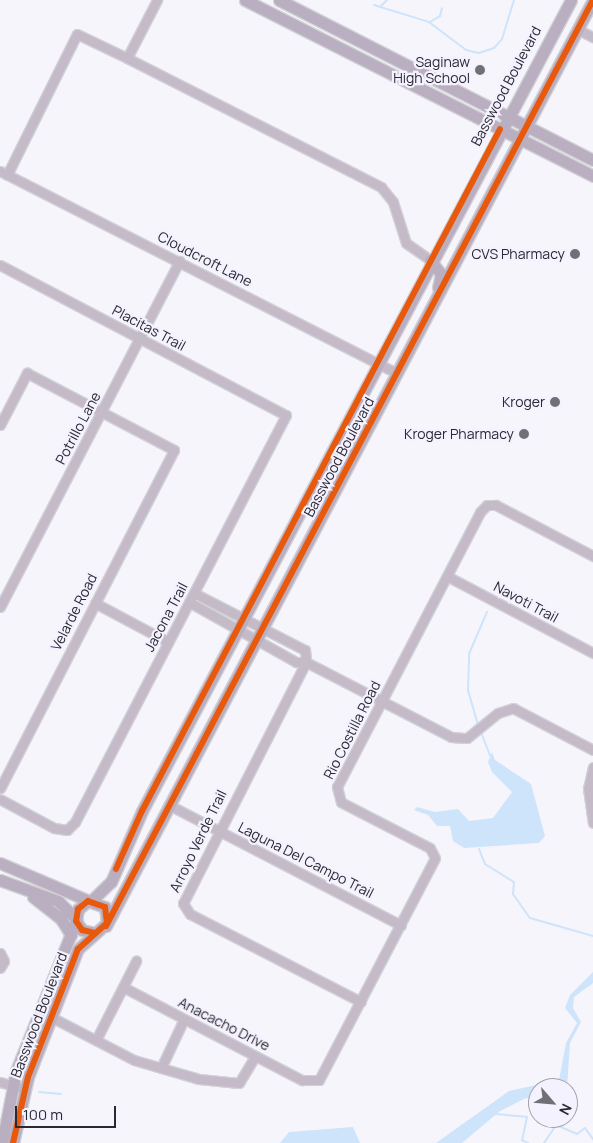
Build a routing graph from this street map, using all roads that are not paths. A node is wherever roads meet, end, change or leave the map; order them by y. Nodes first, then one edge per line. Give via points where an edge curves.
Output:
1 (157, 0) edge
2 (245, 0) edge
3 (279, 0) edge
4 (571, 0) edge
5 (593, 0) edge
6 (261, 9) junction
7 (577, 29) junction
8 (348, 35) junction
9 (593, 38) edge
10 (127, 58) junction
11 (507, 117) junction
12 (526, 127) junction
13 (500, 129) junction
14 (520, 139) junction
15 (593, 160) edge
16 (4, 173) edge
17 (593, 176) edge
18 (430, 260) junction
19 (179, 261) junction
20 (0, 265) edge
21 (436, 302) junction
22 (140, 338) junction
23 (377, 362) junction
24 (398, 373) junction
25 (102, 412) junction
26 (286, 415) joint
27 (0, 425) edge
28 (593, 556) edge
29 (447, 576) junction
30 (194, 593) junction
31 (189, 602) junction
32 (94, 603) junction
33 (0, 606) edge
34 (240, 623) junction
35 (261, 633) junction
36 (168, 642) junction
37 (593, 653) edge
38 (306, 662) junction
39 (382, 701) junction
40 (593, 750) edge
41 (593, 767) edge
42 (0, 788) edge
43 (0, 799) edge
44 (170, 806) junction
45 (593, 823) edge
46 (218, 830) junction
47 (0, 863) edge
48 (0, 880) edge
49 (26, 892) junction
50 (90, 901) junction
51 (76, 920) junction
52 (401, 925) junction
53 (106, 926) junction
54 (95, 933) junction
55 (71, 936) junction
56 (0, 953) edge
57 (136, 961) dead end
58 (0, 968) edge
59 (123, 987) junction
60 (361, 1002) junction
61 (53, 1018) junction
62 (184, 1020) junction
63 (96, 1040) junction
64 (255, 1056) junction
65 (161, 1068) junction
66 (0, 1082) edge
67 (314, 1082) joint
68 (12, 1085) junction
69 (24, 1089) junction
70 (2, 1143) edge
71 (13, 1143) edge

1 - 10 street
2 - 6 main road
3 - 8 main road
4 - 11 main road, Basswood Boulevard
5 - 7 main road, Basswood Boulevard
6 - 8 main road via 273,8 336,39
6 - 13 main road
7 - 9 street
7 - 12 main road, Basswood Boulevard
8 - 11 main road
10 - 16 street via 77,34
10 - 18 street via 381,187 395,206 406,243
11 - 12 main road
11 - 13 main road, Basswood Boulevard
12 - 14 main road, Basswood Boulevard
12 - 15 main road
13 - 14 main road
13 - 18 main road, Basswood Boulevard
14 - 17 main road
14 - 21 main road, Basswood Boulevard
16 - 19 street, Cloudcroft Lane
18 - 21 main road via 441,274
18 - 23 main road, Basswood Boulevard
19 - 22 street, Potrillo Lane
19 - 23 street, Cloudcroft Lane
20 - 22 street, Placitas Trail
21 - 24 main road, Basswood Boulevard
22 - 25 street, Potrillo Lane
22 - 26 street, Placitas Trail
23 - 24 street, Cloudcroft Lane
23 - 34 main road, Basswood Boulevard
24 - 35 main road, Basswood Boulevard
25 - 27 street via 27,373
25 - 32 street, Velarde Road via 174,450
25 - 33 street, Potrillo Lane
26 - 30 street, Jacona Trail
28 - 29 street, Rio Costilla Road via 496,505 487,505
29 - 37 street, Navoti Trail
29 - 39 street, Rio Costilla Road
30 - 31 street, Jacona Trail
30 - 34 street
31 - 34 street
31 - 36 street, Jacona Trail
32 - 36 street
32 - 42 street, Velarde Road
34 - 35 street
34 - 50 main road, Basswood Boulevard via 135,825 111,882
35 - 38 street via 296,662
35 - 38 street via 305,650
35 - 44 main road, Basswood Boulevard
36 - 43 street, Jacona Trail via 67,830 54,828
38 - 39 street
38 - 46 street, Arroyo Verde Trail
39 - 40 street via 451,737 472,736 493,717 513,708
39 - 52 street, Rio Costilla Road via 336,792 341,802 435,854
41 - 45 street via 588,788
44 - 46 street, Laguna Del Campo Trail
44 - 53 main road, Basswood Boulevard
46 - 52 street, Laguna Del Campo Trail
46 - 60 street, Arroyo Verde Trail via 184,896 186,911
47 - 50 main road
48 - 49 main road
49 - 51 main road via 58,901
49 - 55 main road via 57,914
50 - 51 main road via 80,907
50 - 53 main road via 107,910
51 - 54 main road via 84,932
51 - 55 main road, Basswood Boulevard
52 - 60 street, Rio Costilla Road
53 - 54 main road
54 - 61 main road, Basswood Boulevard via 78,949
55 - 68 main road, Basswood Boulevard
56 - 58 street via 4,961
57 - 59 street
59 - 62 street, Anacacho Drive
59 - 63 street
60 - 67 street, Rio Costilla Road via 324,1073
61 - 63 street
61 - 69 main road, Basswood Boulevard
62 - 64 street, Anacacho Drive
62 - 65 street
63 - 65 street
64 - 65 street via 242,1081 232,1085
64 - 67 street, Anacacho Drive
66 - 68 street
68 - 69 street
68 - 70 main road, Basswood Boulevard
69 - 71 main road, Basswood Boulevard

